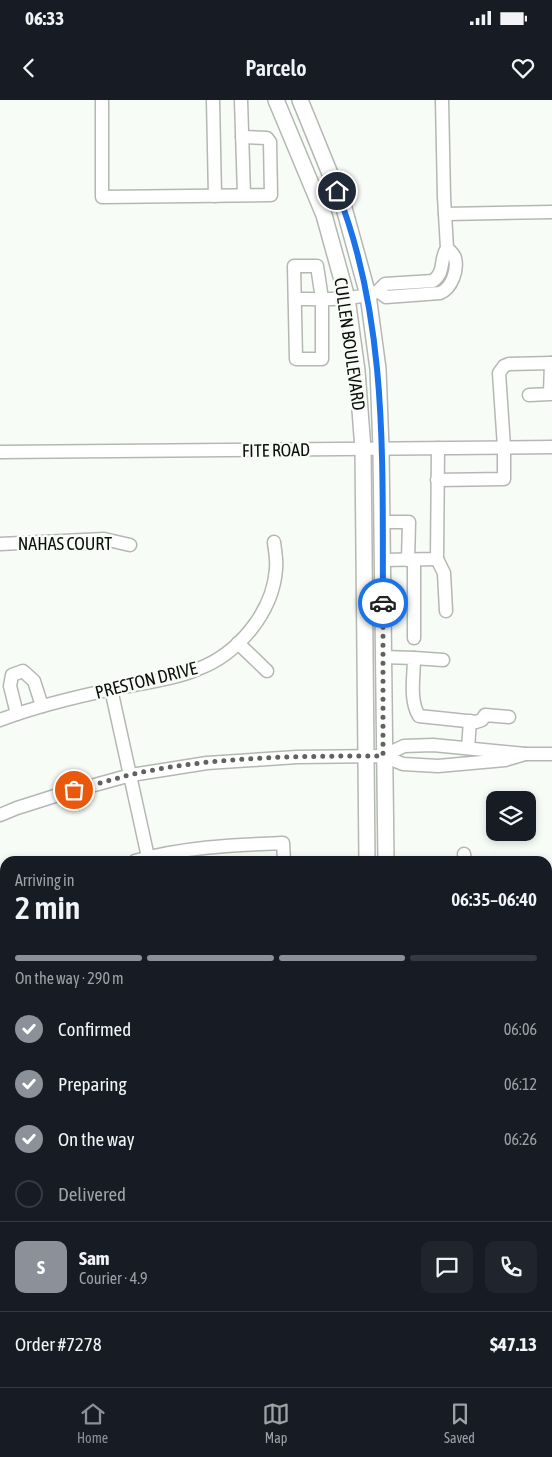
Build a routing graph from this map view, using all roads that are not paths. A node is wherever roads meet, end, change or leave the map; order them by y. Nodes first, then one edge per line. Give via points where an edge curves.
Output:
1 (102, 100) edge
2 (213, 100) edge
3 (241, 100) edge
4 (276, 100) edge
5 (300, 100) edge
6 (442, 100) edge
7 (242, 137) junction
8 (215, 196) junction
9 (244, 196) junction
10 (552, 212) edge
11 (445, 214) junction
12 (447, 248) junction
13 (440, 273) junction
14 (453, 277) junction
15 (406, 283) junction
16 (373, 293) junction
17 (407, 296) junction
18 (347, 298) junction
19 (295, 299) junction
20 (322, 299) junction
21 (551, 363) edge
22 (551, 394) edge
23 (529, 395) dead end
24 (504, 447) junction
25 (552, 447) edge
26 (381, 448) junction
27 (438, 448) junction
28 (363, 449) junction
29 (0, 452) edge
30 (437, 480) junction
31 (382, 522) junction
32 (274, 542) dead end
33 (0, 544) edge
34 (130, 545) dead end
35 (437, 559) junction
36 (383, 560) junction
37 (411, 560) junction
38 (446, 611) dead end
39 (414, 638) dead end
40 (238, 643) junction
41 (384, 657) junction
42 (414, 658) junction
43 (443, 660) dead end
44 (267, 671) dead end
45 (111, 689) junction
46 (42, 706) junction
47 (17, 714) junction
48 (509, 717) dead end
49 (0, 720) edge
50 (467, 721) junction
51 (465, 747) junction
52 (525, 754) junction
53 (552, 754) edge
54 (366, 756) junction
55 (383, 756) junction
56 (130, 775) junction
57 (0, 815) edge
58 (148, 856) edge
59 (154, 856) edge
60 (284, 856) edge
61 (367, 856) edge
62 (386, 856) edge

1 - 8 street via 102,197
2 - 8 street
3 - 7 street
4 - 18 main road, CULLEN BOULEVARD via 324,215
5 - 16 main road, CULLEN BOULEVARD via 344,208
6 - 11 street
7 - 9 street
7 - 9 street via 267,138 270,142 271,195
8 - 9 street
10 - 11 street
11 - 12 street
12 - 13 street
12 - 14 street via 454,256
13 - 14 street
13 - 15 street via 432,280
14 - 17 street via 447,290 440,293
15 - 16 street via 386,284
15 - 17 street
16 - 17 street via 386,297
16 - 18 street
16 - 26 main road, CULLEN BOULEVARD
18 - 20 street
18 - 28 main road, CULLEN BOULEVARD
19 - 20 street
19 - 20 street via 294,266 317,266
19 - 20 street via 296,359 322,359
21 - 22 street
21 - 24 street via 509,364 499,373
22 - 23 street
24 - 25 street, FITE ROAD
24 - 27 street, FITE ROAD
24 - 30 street via 504,479
26 - 27 street, FITE ROAD
26 - 28 street, FITE ROAD
26 - 31 main road, CULLEN BOULEVARD
27 - 30 street
28 - 29 street, FITE ROAD
28 - 54 main road, CULLEN BOULEVARD
30 - 35 street
31 - 36 main road, CULLEN BOULEVARD
31 - 37 street via 409,522
32 - 40 street, PRESTON DRIVE via 276,568 272,589 254,626
33 - 34 street, NAHAS COURT via 104,539
35 - 37 street
35 - 38 street via 444,573
36 - 37 street
36 - 41 main road, CULLEN BOULEVARD
37 - 39 street
40 - 44 street
40 - 45 street, PRESTON DRIVE via 200,669
41 - 42 street
41 - 55 main road, CULLEN BOULEVARD
42 - 43 street
42 - 50 street via 414,708 419,716
45 - 46 street, PRESTON DRIVE
45 - 56 street
46 - 47 street, PRESTON DRIVE
46 - 47 street via 34,681 23,671 12,675 10,686
47 - 49 street, PRESTON DRIVE
48 - 50 street via 485,715 476,722
50 - 51 street
51 - 52 street
51 - 55 street via 404,746
52 - 53 street
52 - 55 street via 505,760 438,766 402,764
54 - 55 street
54 - 56 street via 216,762
54 - 61 main road, CULLEN BOULEVARD
55 - 62 main road, CULLEN BOULEVARD
56 - 57 street
56 - 58 street
59 - 60 street via 204,848 283,843

